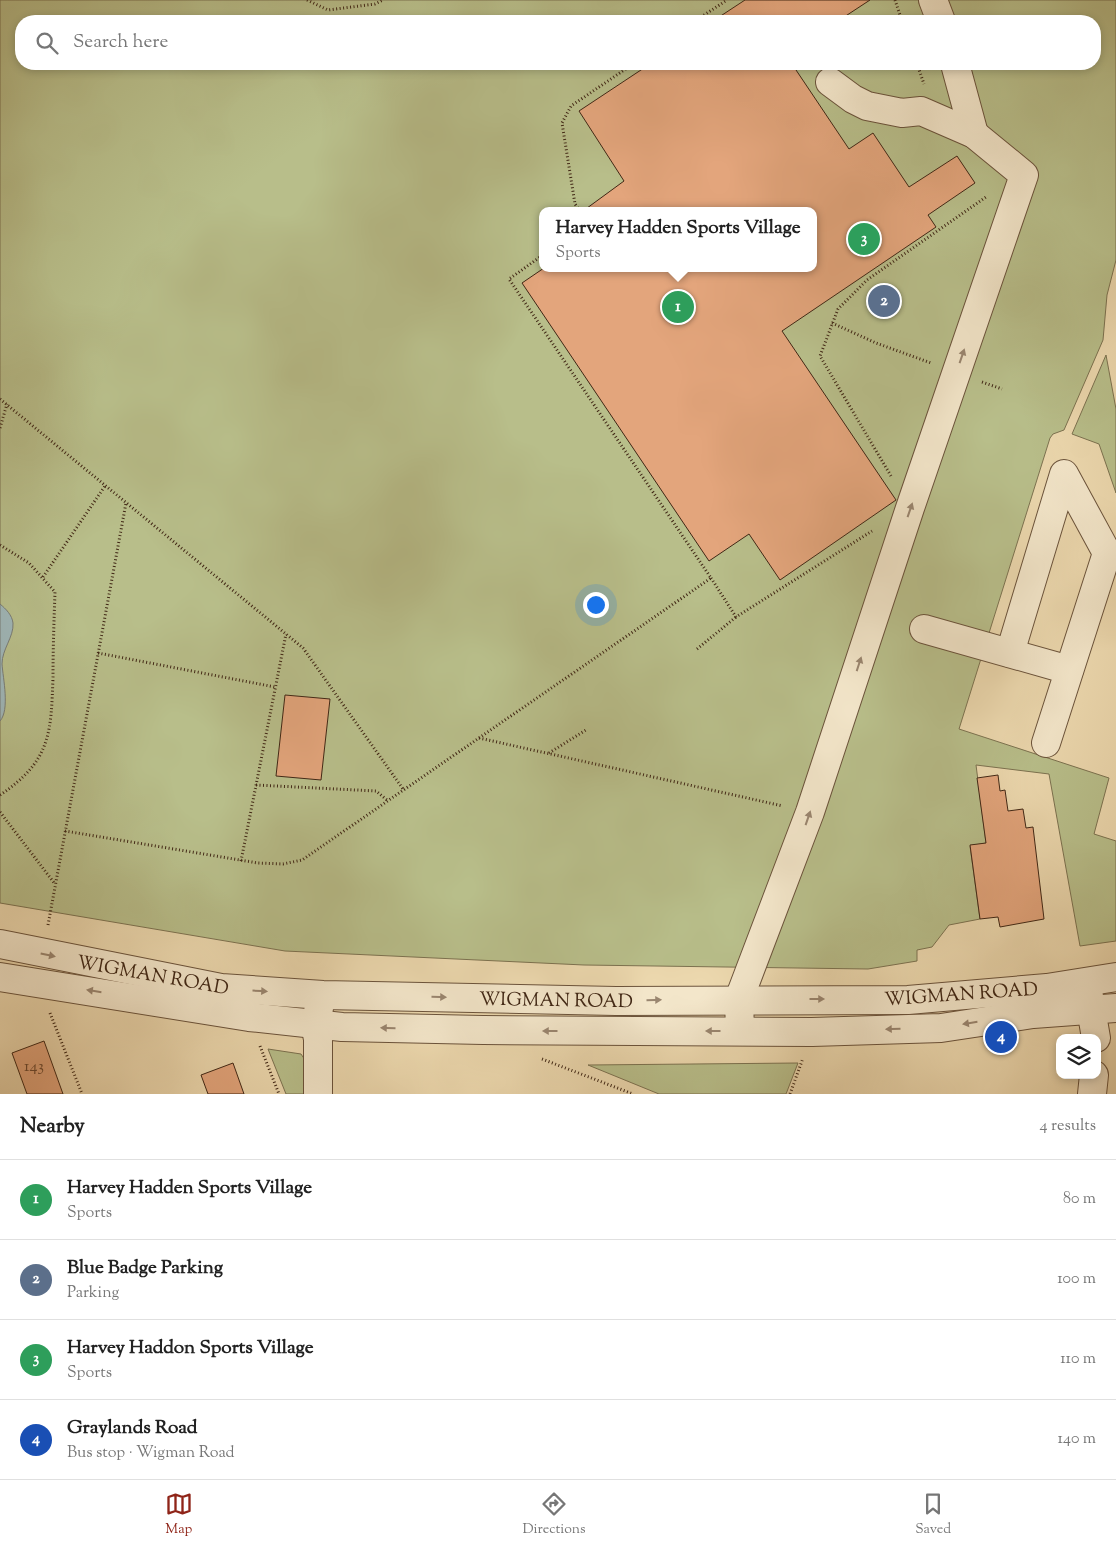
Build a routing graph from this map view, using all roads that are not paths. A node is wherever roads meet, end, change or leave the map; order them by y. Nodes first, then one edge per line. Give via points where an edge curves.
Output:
1 (933, 0) edge
2 (939, 15) edge
3 (957, 70) edge
4 (830, 82) dead end
5 (974, 134) junction
6 (924, 629) dead end
7 (1010, 653) junction
8 (1068, 670) junction
9 (1046, 743) dead end
10 (0, 944) edge
11 (0, 977) edge
12 (1116, 977) edge
13 (1086, 982) junction
14 (323, 995) junction
15 (740, 999) junction
16 (1104, 1008) edge
17 (315, 1024) junction
18 (740, 1031) junction
19 (1097, 1034) edge
20 (1094, 1079) edge
21 (318, 1094) edge
22 (1092, 1094) edge

1 - 2 street
3 - 5 street
4 - 5 street via 867,106 902,112 921,111
15 -> 5 street via 810,812 1024,175
6 - 7 street
7 - 8 street
7 - 8 street via 1064,474 1107,553
8 - 9 street
10 -> 14 street, WIGMAN ROAD via 221,988
17 -> 11 street, WIGMAN ROAD via 249,1017
12 - 13 street, WIGMAN ROAD
15 -> 13 street, WIGMAN ROAD via 908,1000
13 - 16 street
14 -> 15 street, WIGMAN ROAD via 616,1001
14 - 17 street
15 - 18 street
16 -> 18 street, WIGMAN ROAD via 1033,1014 941,1028
16 - 19 street
18 -> 17 street, WIGMAN ROAD via 483,1030
17 - 21 street
20 - 22 street

